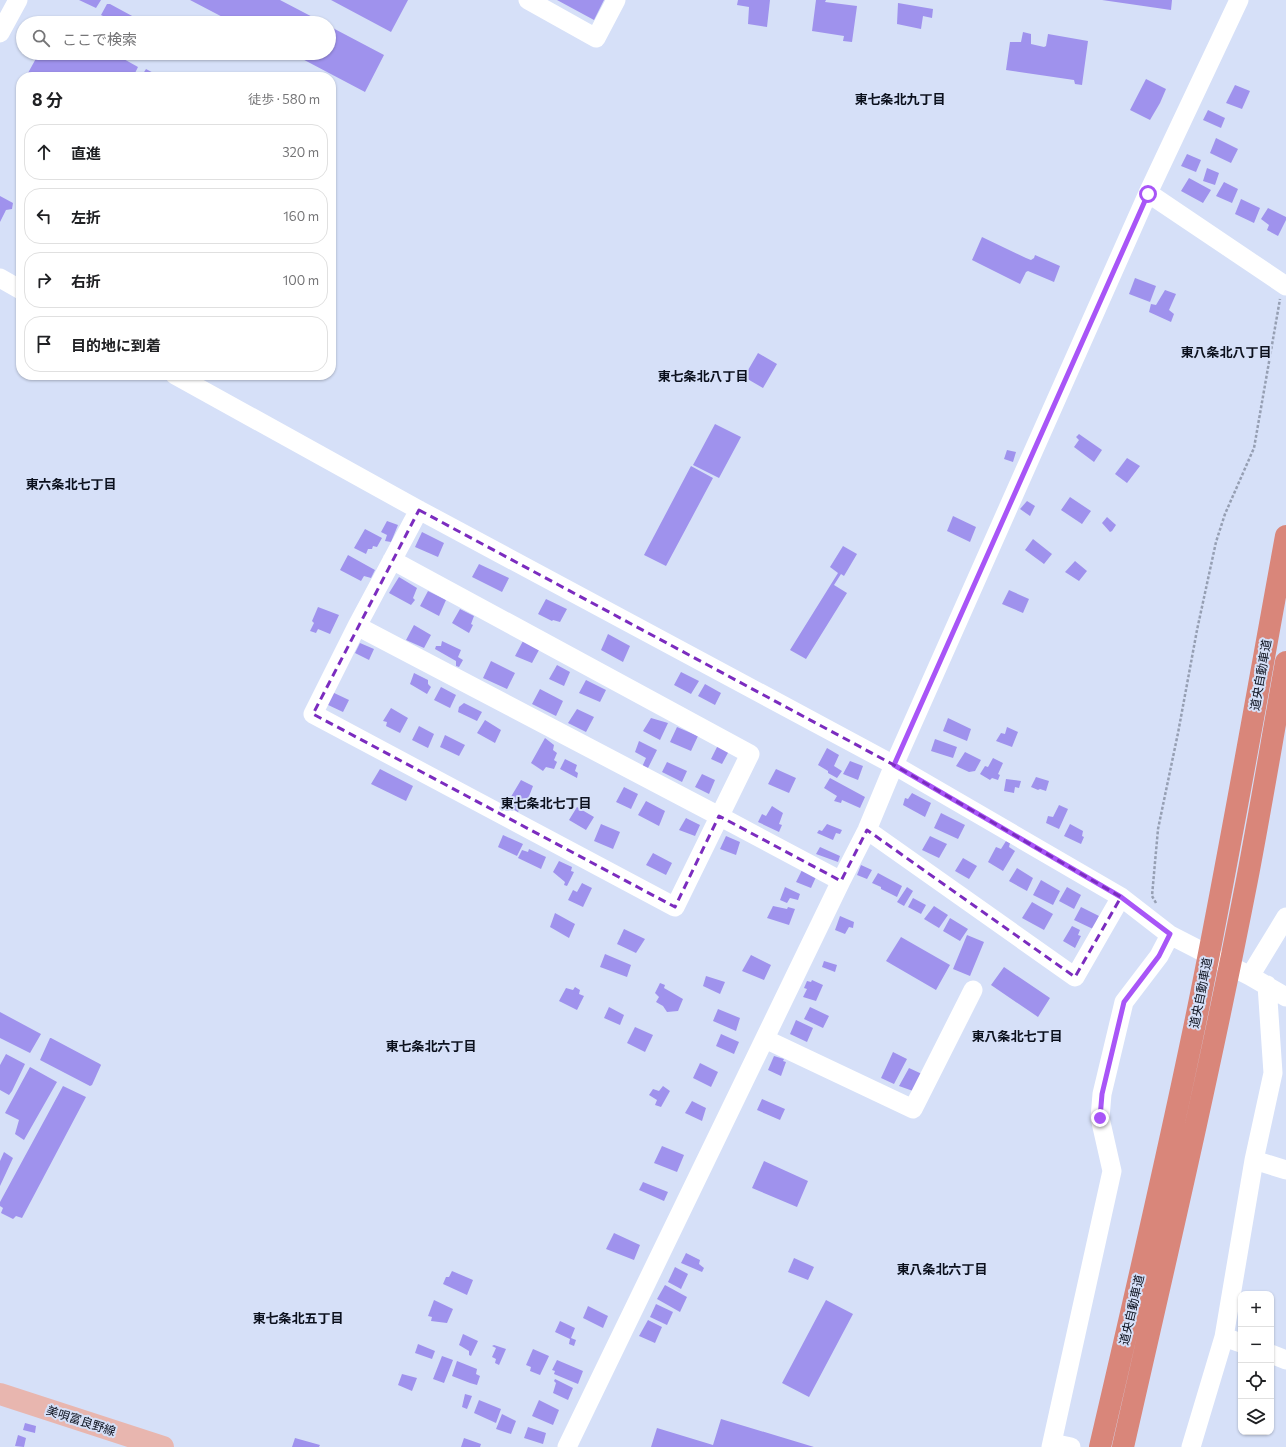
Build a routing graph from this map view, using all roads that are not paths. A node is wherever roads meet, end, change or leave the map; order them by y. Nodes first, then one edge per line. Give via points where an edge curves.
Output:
1 (18, 0) edge
2 (528, 0) edge
3 (616, 0) edge
4 (1239, 0) edge
5 (0, 31) edge
6 (1148, 194) junction
7 (0, 278) edge
8 (1285, 285) edge
9 (16, 287) edge
10 (184, 380) edge
11 (419, 510) junction
12 (1286, 536) edge
13 (392, 560) junction
14 (357, 626) junction
15 (1286, 662) edge
16 (894, 765) junction
17 (719, 816) junction
18 (867, 830) junction
19 (841, 881) junction
20 (1121, 897) junction
21 (1286, 917) edge
22 (1170, 934) junction
23 (1250, 976) junction
24 (973, 990) dead end
25 (1268, 994) junction
26 (1286, 997) edge
27 (765, 1040) junction
28 (1254, 1160) junction
29 (1286, 1170) edge
30 (1232, 1340) edge
31 (1274, 1355) edge
32 (1286, 1360) edge
33 (0, 1394) edge
34 (1052, 1445) edge
35 (159, 1446) edge
36 (567, 1447) edge
37 (1071, 1447) edge
38 (1100, 1447) edge
39 (1123, 1447) edge
40 (1191, 1447) edge

1 - 5 street
2 - 3 street via 596,38
4 - 6 street
6 - 8 street
6 - 16 street
7 - 9 street
10 - 11 street
11 - 13 street
11 - 16 street
12 - 38 highway, 道央自動車道 via 1198,1010
13 - 14 street
13 - 17 street via 750,754
14 - 17 street
14 - 17 street via 313,714 675,907
15 - 39 highway, 道央自動車道 via 1220,1015
16 - 18 street
16 - 20 street
17 - 19 street
18 - 19 street
18 - 20 street via 1075,978
19 - 27 street
20 - 22 street
21 - 23 street
22 - 23 street
22 - 34 street via 1159,956 1124,1002 1102,1094 1100,1118 1112,1171
23 - 25 street
24 - 27 street via 913,1109
25 - 26 street
25 - 28 street via 1274,1073
27 - 36 street
28 - 29 street
28 - 30 street
30 - 40 street
31 - 32 street
33 - 35 main road, 美唄富良野線
34 - 37 street

